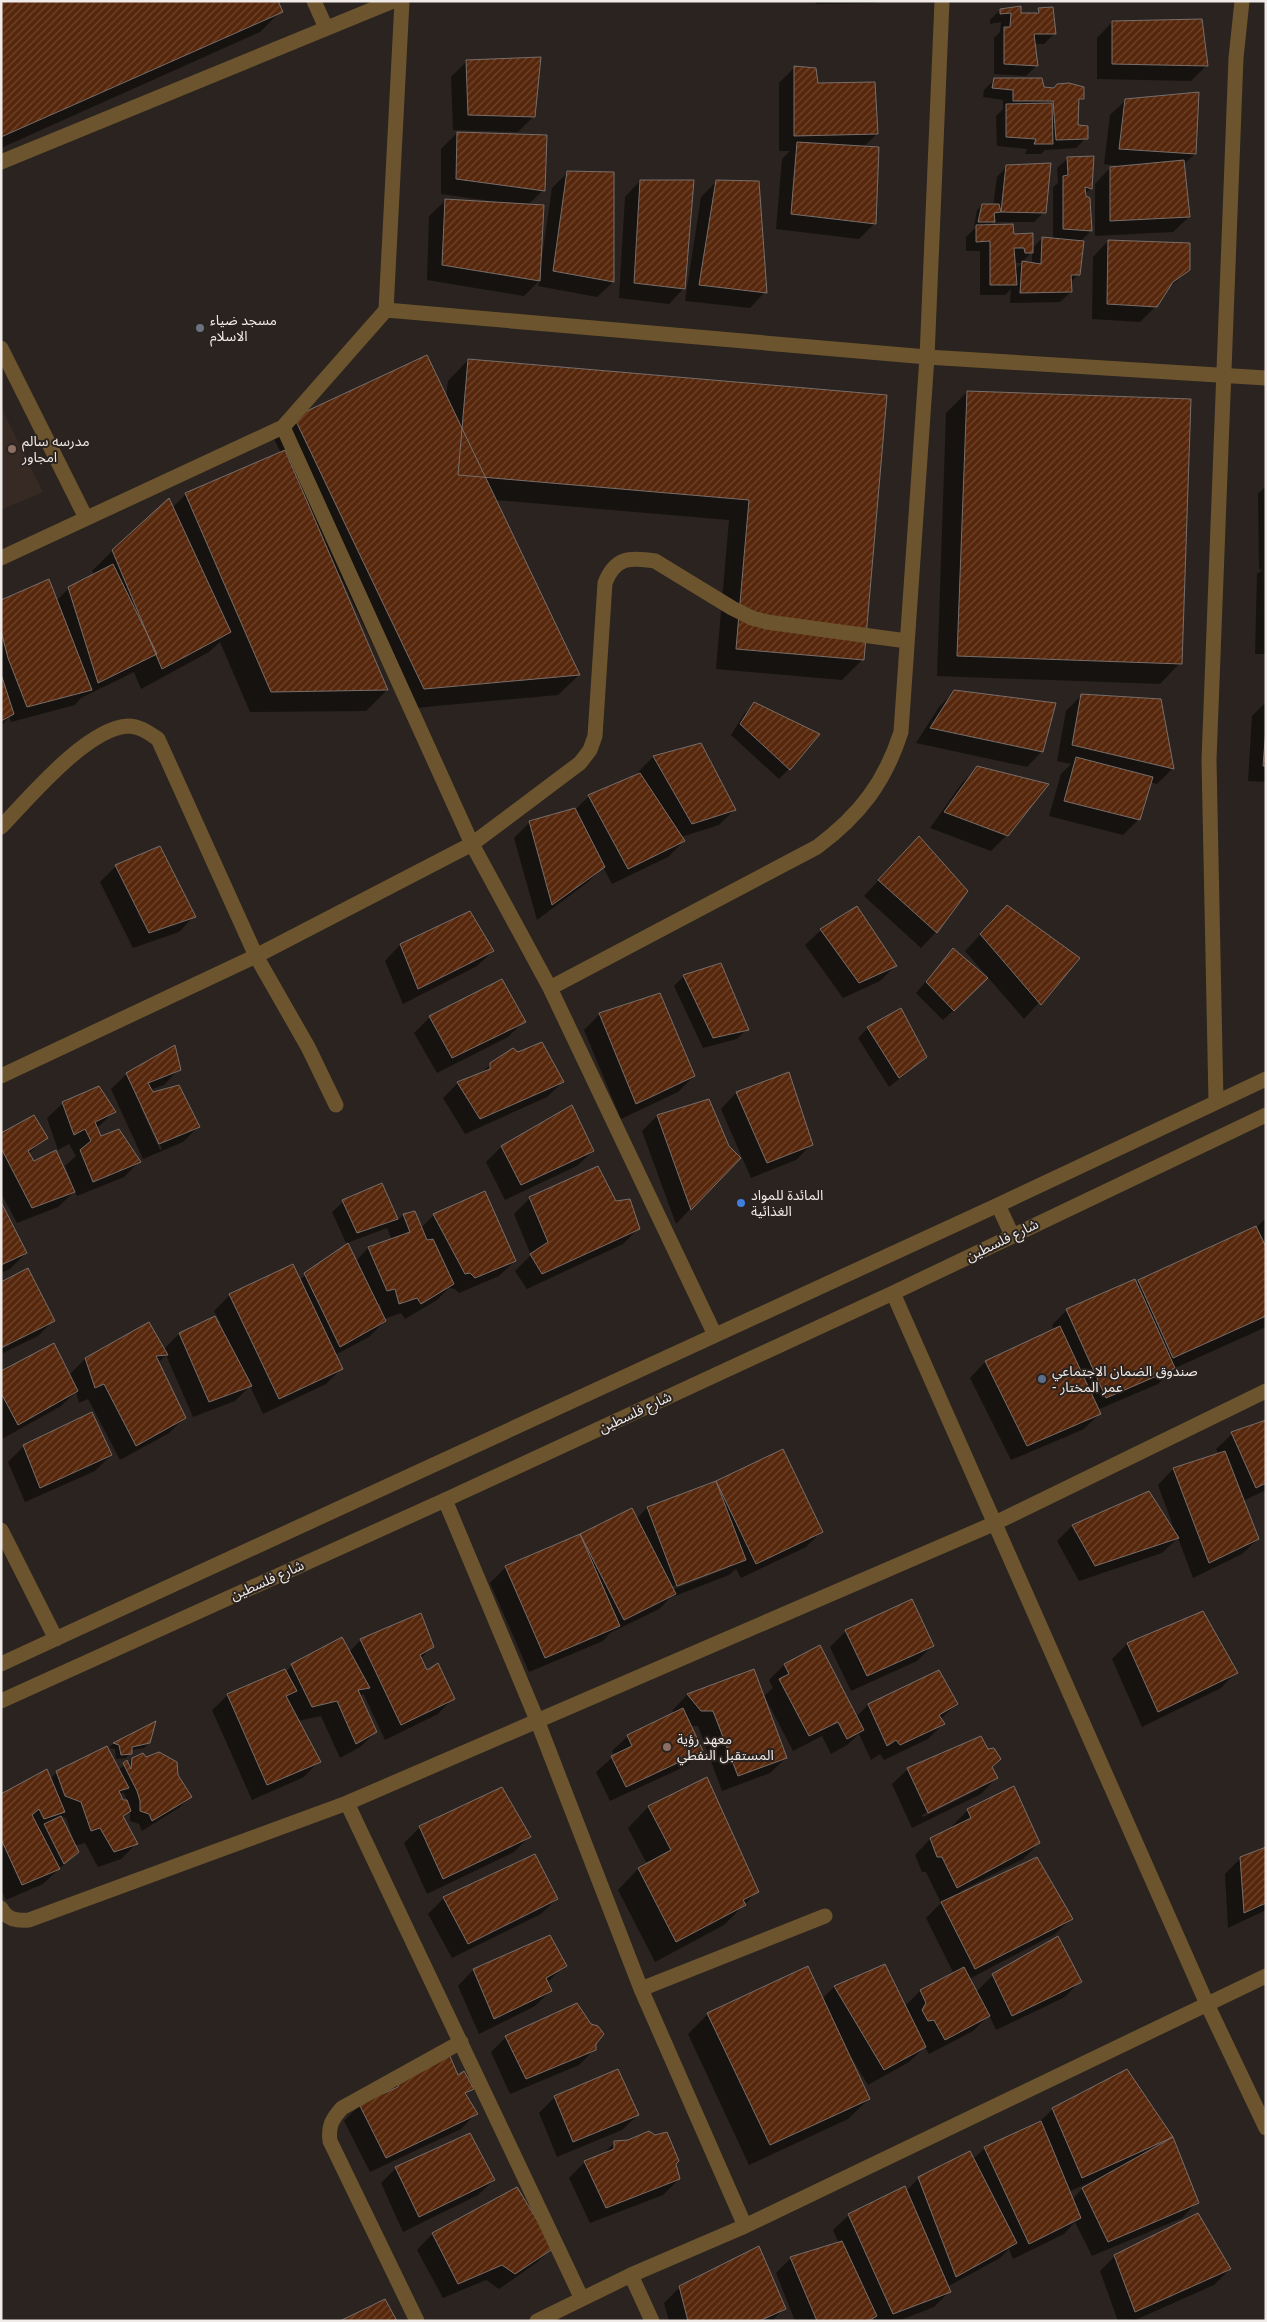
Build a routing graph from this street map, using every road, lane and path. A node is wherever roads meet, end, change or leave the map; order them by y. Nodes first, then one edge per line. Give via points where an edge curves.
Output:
1 (314, 1) edge
2 (393, 1) edge
3 (402, 1) edge
4 (942, 1) edge
5 (1242, 1) edge
6 (326, 28) junction
7 (1, 162) edge
8 (386, 310) junction
9 (1, 348) edge
10 (927, 357) junction
11 (1224, 377) junction
12 (1266, 378) edge
13 (283, 427) junction
14 (86, 518) junction
15 (1, 558) edge
16 (907, 641) junction
17 (1, 826) edge
18 (472, 844) junction
19 (256, 956) junction
20 (550, 988) junction
21 (1, 1076) edge
22 (1266, 1079) edge
23 (1216, 1102) junction
24 (336, 1105) dead end
25 (1266, 1115) edge
26 (998, 1205) junction
27 (1012, 1235) junction
28 (893, 1293) junction
29 (715, 1335) junction
30 (1266, 1391) edge
31 (445, 1500) junction
32 (994, 1524) junction
33 (1, 1530) edge
34 (56, 1639) junction
35 (1, 1664) edge
36 (1, 1701) edge
37 (537, 1720) junction
38 (347, 1803) junction
39 (1, 1908) edge
40 (826, 1916) dead end
41 (1266, 1976) edge
42 (641, 1990) junction
43 (1207, 2004) junction
44 (461, 2042) junction
45 (1266, 2128) edge
46 (745, 2226) junction
47 (631, 2275) junction
48 (582, 2299) junction
49 (417, 2321) edge
50 (537, 2321) edge
51 (652, 2321) edge

1 - 6 street
2 - 6 street
3 - 8 street
4 - 10 street
5 - 11 street via 1236,58
6 - 7 street
8 - 10 street
8 - 13 street
9 - 14 street
10 - 11 street
10 - 16 street
11 - 12 street
11 - 23 street via 1209,760
13 - 14 street
13 - 18 street
14 - 15 street
16 - 18 street via 767,622 743,614 655,561 639,558 621,562 608,573 604,583 596,736 590,750 580,763
16 - 20 street via 901,732 893,755 881,782 840,830 817,847
17 - 19 street via 56,770 94,738 115,728 129,726 144,730 158,739
18 - 19 street
18 - 20 street
19 - 21 street
19 - 24 street via 308,1047
20 - 29 street
22 - 23 street
23 - 26 street
25 - 27 street, شارع فلسطين
26 - 27 street
26 - 29 street
27 - 28 street, شارع فلسطين
28 - 31 street, شارع فلسطين
28 - 32 street
29 - 34 street
30 - 32 street
31 - 36 street, شارع فلسطين
31 - 37 street
32 - 37 street
32 - 43 street
33 - 34 street
34 - 35 street
37 - 38 street
37 - 42 street
38 - 39 street via 29,1920 11,1920
38 - 44 street
40 - 42 street
41 - 43 street
42 - 46 street
43 - 45 street
43 - 46 street
44 - 48 street
44 - 49 street via 342,2108 328,2129 330,2141
46 - 47 street
47 - 48 street
47 - 51 street
48 - 50 street

